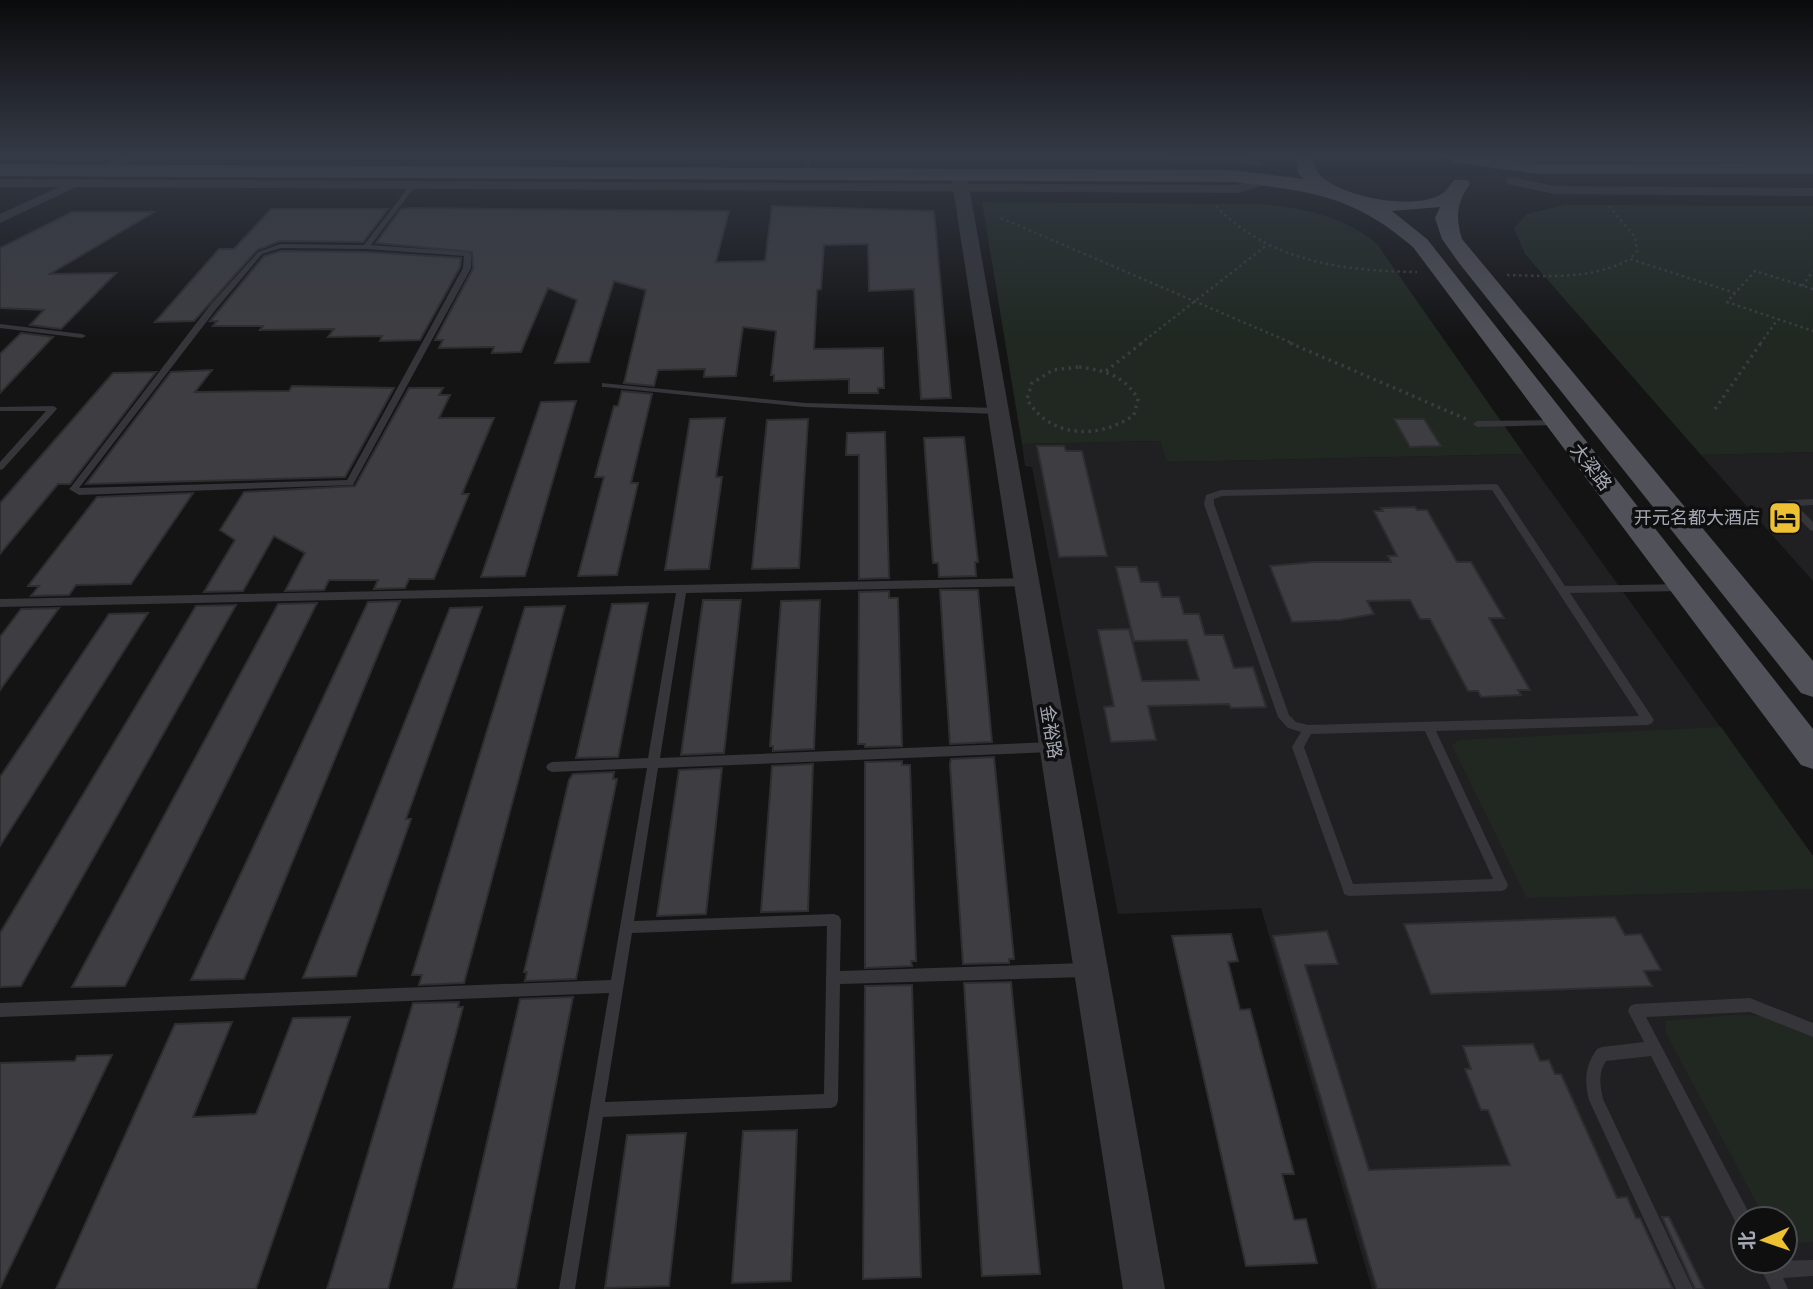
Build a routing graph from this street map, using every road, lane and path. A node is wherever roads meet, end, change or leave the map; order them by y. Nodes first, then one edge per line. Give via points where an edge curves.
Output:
1 (389, 217) edge
2 (966, 217) edge
3 (1227, 217) edge
4 (1385, 217) edge
5 (1445, 217) edge
6 (1617, 217) edge
7 (1001, 218) dead end
8 (1267, 245) junction
9 (366, 247) junction
10 (1630, 259) junction
11 (1442, 271) junction
12 (1813, 271) edge
13 (1479, 276) junction
14 (1802, 286) junction
15 (1813, 289) edge
16 (1735, 293) junction
17 (1195, 302) junction
18 (1778, 319) junction
19 (0, 326) edge
20 (1813, 331) edge
21 (82, 336) dead end
22 (1106, 372) junction
23 (605, 386) dead end
24 (1715, 408) dead end
25 (0, 409) edge
26 (998, 411) junction
27 (1557, 423) junction
28 (1477, 424) joint
29 (0, 467) edge
30 (1813, 502) edge
31 (1813, 528) edge
32 (1026, 582) junction
33 (1683, 587) junction
34 (682, 588) junction
35 (1563, 590) junction
36 (0, 603) edge
37 (1813, 684) edge
38 (1428, 726) junction
39 (1308, 730) junction
40 (1054, 747) junction
41 (1813, 755) edge
42 (653, 763) junction
43 (552, 767) dead end
44 (626, 927) junction
45 (1091, 970) junction
46 (832, 978) junction
47 (617, 985) junction
48 (0, 1010) edge
49 (1813, 1030) edge
50 (1655, 1048) junction
51 (596, 1110) junction
52 (1736, 1205) edge
53 (567, 1289) edge
54 (1142, 1289) edge
55 (1685, 1289) edge

1 - 9 lane
2 - 26 street, 金裕路
3 - 8 path
4 - 11 main road, 大梁路 via 1408,230
5 - 13 main road, 大梁路 via 1447,229
6 - 10 path via 1635,237 1637,251
7 - 17 path
8 - 11 path via 1351,267 1385,272
8 - 17 path
9 - 9 lane via 465,253 470,260 350,483 74,489 260,253 280,246
10 - 13 path via 1617,268 1580,274
10 - 16 path
11 - 27 main road, 大梁路
12 - 14 path
13 - 37 main road, 大梁路
14 - 15 path
14 - 16 path via 1755,271
16 - 18 path via 1727,302
17 - 22 path
17 - 28 path
18 - 20 path
18 - 24 path
19 - 21 lane
22 - 22 path via 1127,383 1138,399 1134,415 1117,428 1091,433 1063,429 1042,420 1029,406 1030,385 1044,373 1079,367
23 - 26 lane via 804,405
25 - 29 lane via 53,408
26 - 32 street, 金裕路
27 - 28 lane
27 - 33 main road, 大梁路
30 - 31 lane via 1788,503
32 - 34 lane
32 - 40 street, 金裕路
33 - 35 lane
33 - 41 main road, 大梁路
34 - 36 lane
34 - 42 lane
35 - 38 lane via 1648,720
35 - 39 lane via 1495,487 1221,493 1209,498 1284,717
38 - 39 lane
38 - 39 lane via 1502,885 1349,890 1298,747
40 - 42 lane
40 - 45 street, 金裕路
42 - 43 lane
42 - 44 lane
44 - 46 lane via 834,920
44 - 47 lane
45 - 46 lane
45 - 54 street, 金裕路
46 - 51 lane via 831,1101
47 - 48 lane
47 - 51 lane
49 - 50 lane via 1750,1005 1635,1010
50 - 52 lane
50 - 55 lane via 1602,1054 1592,1068 1592,1082 1596,1100
51 - 53 lane

